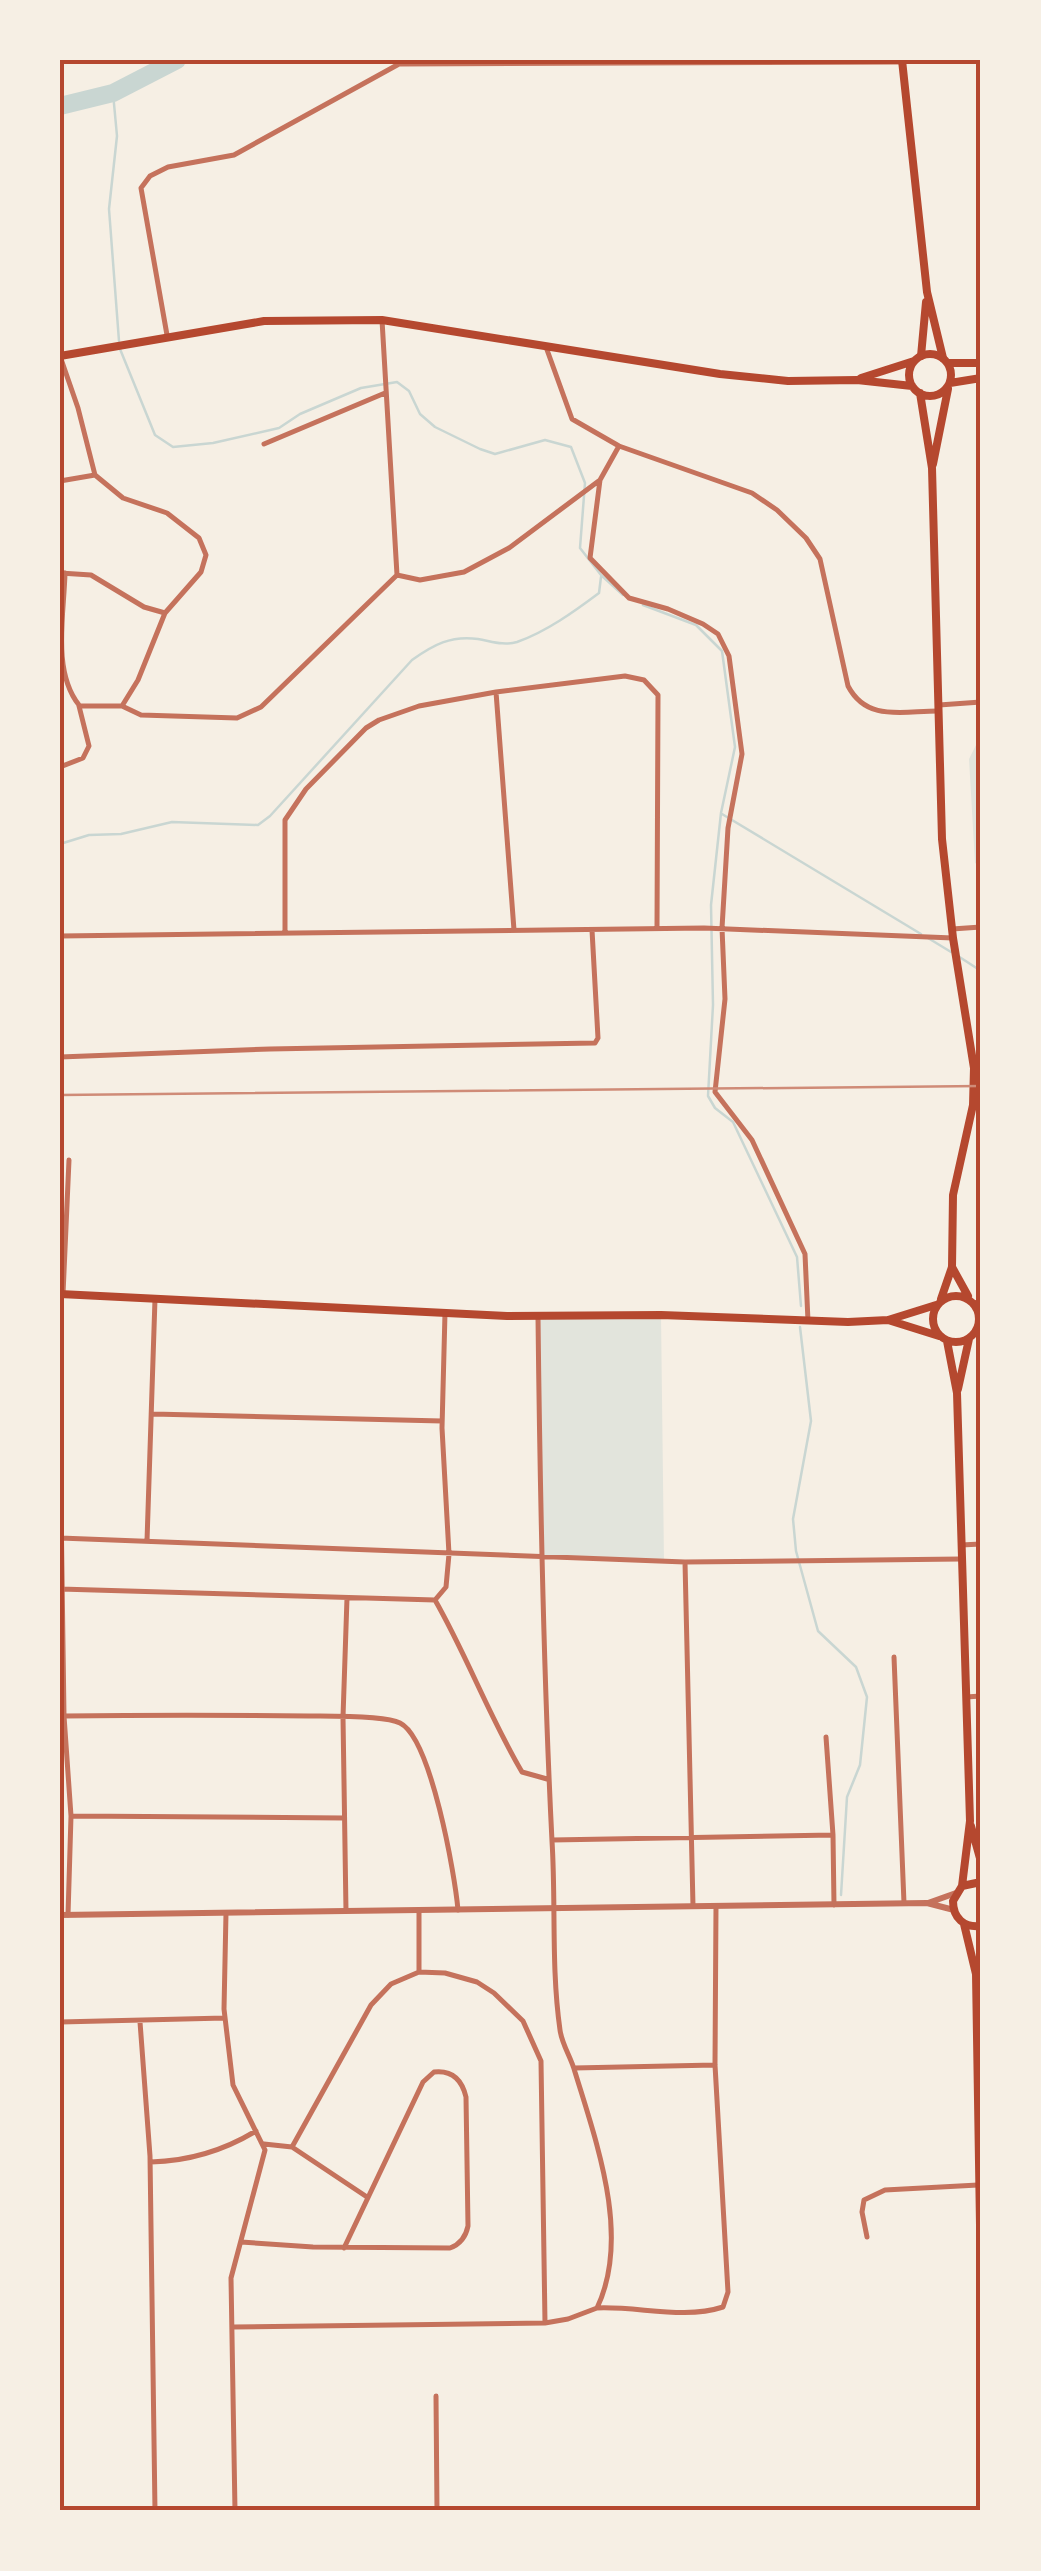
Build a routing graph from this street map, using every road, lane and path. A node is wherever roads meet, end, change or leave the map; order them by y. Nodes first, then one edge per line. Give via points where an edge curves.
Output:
1 (902, 61) edge
2 (927, 292) junction
3 (382, 320) junction
4 (167, 335) junction
5 (546, 347) junction
6 (60, 356) edge
7 (918, 358) junction
8 (946, 360) junction
9 (981, 363) edge
10 (981, 378) edge
11 (857, 380) junction
12 (949, 385) junction
13 (912, 386) junction
14 (385, 391) junction
15 (920, 394) junction
16 (264, 444) dead end
17 (618, 446) junction
18 (932, 468) junction
19 (95, 475) junction
20 (600, 480) junction
21 (60, 481) edge
22 (62, 573) edge
23 (397, 575) junction
24 (164, 613) junction
25 (496, 692) junction
26 (981, 702) edge
27 (80, 706) junction
28 (122, 706) junction
29 (938, 708) junction
30 (60, 767) edge
31 (981, 927) edge
32 (657, 928) junction
33 (719, 928) junction
34 (514, 930) junction
35 (592, 930) junction
36 (285, 932) junction
37 (953, 933) junction
38 (60, 936) edge
39 (60, 1057) edge
40 (978, 1068) edge
41 (70, 1160) dead end
42 (952, 1268) junction
43 (61, 1294) edge
44 (968, 1296) junction
45 (155, 1300) junction
46 (938, 1302) junction
47 (978, 1305) edge
48 (445, 1313) junction
49 (538, 1318) junction
50 (888, 1320) junction
51 (808, 1321) junction
52 (979, 1331) edge
53 (969, 1338) junction
54 (943, 1339) junction
55 (957, 1393) junction
56 (153, 1414) junction
57 (442, 1421) junction
58 (60, 1434) edge
59 (60, 1538) edge
60 (147, 1541) junction
61 (981, 1544) edge
62 (961, 1545) junction
63 (449, 1554) junction
64 (540, 1558) junction
65 (962, 1559) junction
66 (685, 1562) junction
67 (61, 1589) edge
68 (347, 1598) junction
69 (435, 1600) junction
70 (894, 1657) dead end
71 (966, 1696) junction
72 (981, 1696) edge
73 (64, 1716) junction
74 (344, 1716) junction
75 (826, 1737) dead end
76 (547, 1778) junction
77 (71, 1816) junction
78 (344, 1818) junction
79 (970, 1821) junction
80 (833, 1835) junction
81 (691, 1838) junction
82 (552, 1840) junction
83 (981, 1862) edge
84 (981, 1882) edge
85 (959, 1889) junction
86 (904, 1903) junction
87 (927, 1903) junction
88 (834, 1904) junction
89 (692, 1906) junction
90 (716, 1906) junction
91 (554, 1908) junction
92 (419, 1910) junction
93 (458, 1910) junction
94 (954, 1910) junction
95 (346, 1911) junction
96 (226, 1912) junction
97 (64, 1915) edge
98 (964, 1924) junction
99 (981, 1926) edge
100 (981, 1954) edge
101 (419, 1972) junction
102 (976, 1974) junction
103 (225, 2018) junction
104 (60, 2022) edge
105 (140, 2022) junction
106 (716, 2065) junction
107 (574, 2068) junction
108 (256, 2130) junction
109 (264, 2144) junction
110 (292, 2146) junction
111 (150, 2162) junction
112 (979, 2185) edge
113 (368, 2197) junction
114 (868, 2236) dead end
115 (241, 2242) junction
116 (344, 2248) junction
117 (981, 2286) edge
118 (597, 2308) junction
119 (545, 2323) junction
120 (232, 2327) junction
121 (436, 2396) dead end
122 (155, 2511) edge
123 (235, 2511) edge
124 (438, 2511) edge

1 - 2 main road
1 - 4 street via 399,64 234,156 150,176 141,188
2 - 7 main road
2 - 8 main road
3 - 4 main road via 282,320
3 - 5 main road
3 - 14 street
4 - 6 main road
5 - 11 main road via 720,374
5 - 17 street via 572,419
6 - 19 street
7 - 8 main road
7 - 11 main road
7 - 13 main road via 909,373
8 - 9 main road
8 - 12 main road
10 - 12 main road
11 - 13 main road
12 - 15 main road via 935,396
12 - 18 main road
13 - 15 main road
14 - 16 street
14 - 23 street
15 - 18 main road
17 - 20 street
17 - 29 street via 752,493 777,510 820,559 855,700 871,711
18 - 29 main road
19 - 21 street
19 - 24 street via 123,498 167,513 200,538 206,555 201,572
20 - 23 street via 509,548 464,572 420,580
20 - 33 street via 590,558 629,598 718,634 729,656 742,754
22 - 24 street via 91,575
22 - 27 street via 66,689
23 - 28 street via 261,707 237,718 142,716
24 - 28 street
25 - 32 street via 625,676 644,680 658,695
25 - 34 street
25 - 36 street via 379,720 306,789 285,820
26 - 29 street
27 - 28 street
27 - 30 street via 90,746 83,758
29 - 37 main road
31 - 37 street
32 - 33 street
32 - 35 street
33 - 37 street
33 - 51 street via 726,999 714,1092 752,1140 805,1254
34 - 35 street
34 - 36 street
35 - 39 street via 594,1043
36 - 38 street
37 - 40 main road
40 - 42 main road via 953,1195
41 - 43 street
42 - 44 main road
42 - 46 main road
43 - 45 main road
44 - 46 main road
44 - 47 main road
45 - 48 main road
45 - 56 street
46 - 50 main road
46 - 54 main road via 933,1322
47 - 52 main road
48 - 49 main road
48 - 57 street
49 - 51 main road via 661,1314
49 - 64 street
50 - 51 main road
50 - 54 main road
52 - 53 main road
53 - 54 main road
53 - 55 main road
54 - 55 main road
55 - 62 main road
56 - 57 street
56 - 60 street
57 - 63 street
58 - 59 street
59 - 60 street
59 - 67 street
60 - 63 street
61 - 62 street
62 - 65 main road
63 - 64 street
63 - 69 street via 446,1587
64 - 66 street
64 - 76 street
65 - 66 street
65 - 71 main road
66 - 81 street
67 - 68 street
67 - 73 street
68 - 69 street
68 - 74 street
69 - 76 street via 522,1772
70 - 86 street
71 - 72 street
71 - 79 main road
73 - 74 street
73 - 77 street
74 - 78 street
74 - 93 street via 399,1722 410,1732 442,1818
75 - 80 street
76 - 82 street
77 - 78 street
77 - 97 street
78 - 95 street
79 - 83 main road
79 - 85 main road
80 - 81 street
80 - 88 street
81 - 82 street
81 - 89 street
82 - 91 street
84 - 85 main road
85 - 87 street
85 - 94 main road
86 - 87 street
86 - 88 street
87 - 94 street
88 - 90 street
89 - 90 street
89 - 91 street
90 - 106 street
91 - 93 street
91 - 107 street via 555,1994
92 - 93 street
92 - 95 street
92 - 101 street
94 - 98 main road
95 - 96 street
96 - 97 street
96 - 103 street
98 - 99 main road
98 - 102 main road
100 - 102 main road
101 - 110 street via 391,1984 371,2005
101 - 119 street via 477,1982 512,2008 534,2039 544,2084
102 - 112 main road
103 - 105 street
103 - 108 street via 233,2086
104 - 105 street
105 - 111 street
106 - 107 street
106 - 118 street via 728,2292 722,2307 702,2314
107 - 118 street via 611,2209 613,2251
108 - 109 street
108 - 111 street via 185,2161
109 - 110 street
109 - 115 street
110 - 113 street
111 - 122 street
112 - 114 street via 871,2194 862,2212
112 - 117 main road
113 - 116 street
113 - 116 street via 426,2077 439,2071 453,2075 466,2097 464,2238 450,2248
115 - 116 street
115 - 120 street via 232,2278
118 - 119 street
119 - 120 street
120 - 123 street
121 - 124 street

